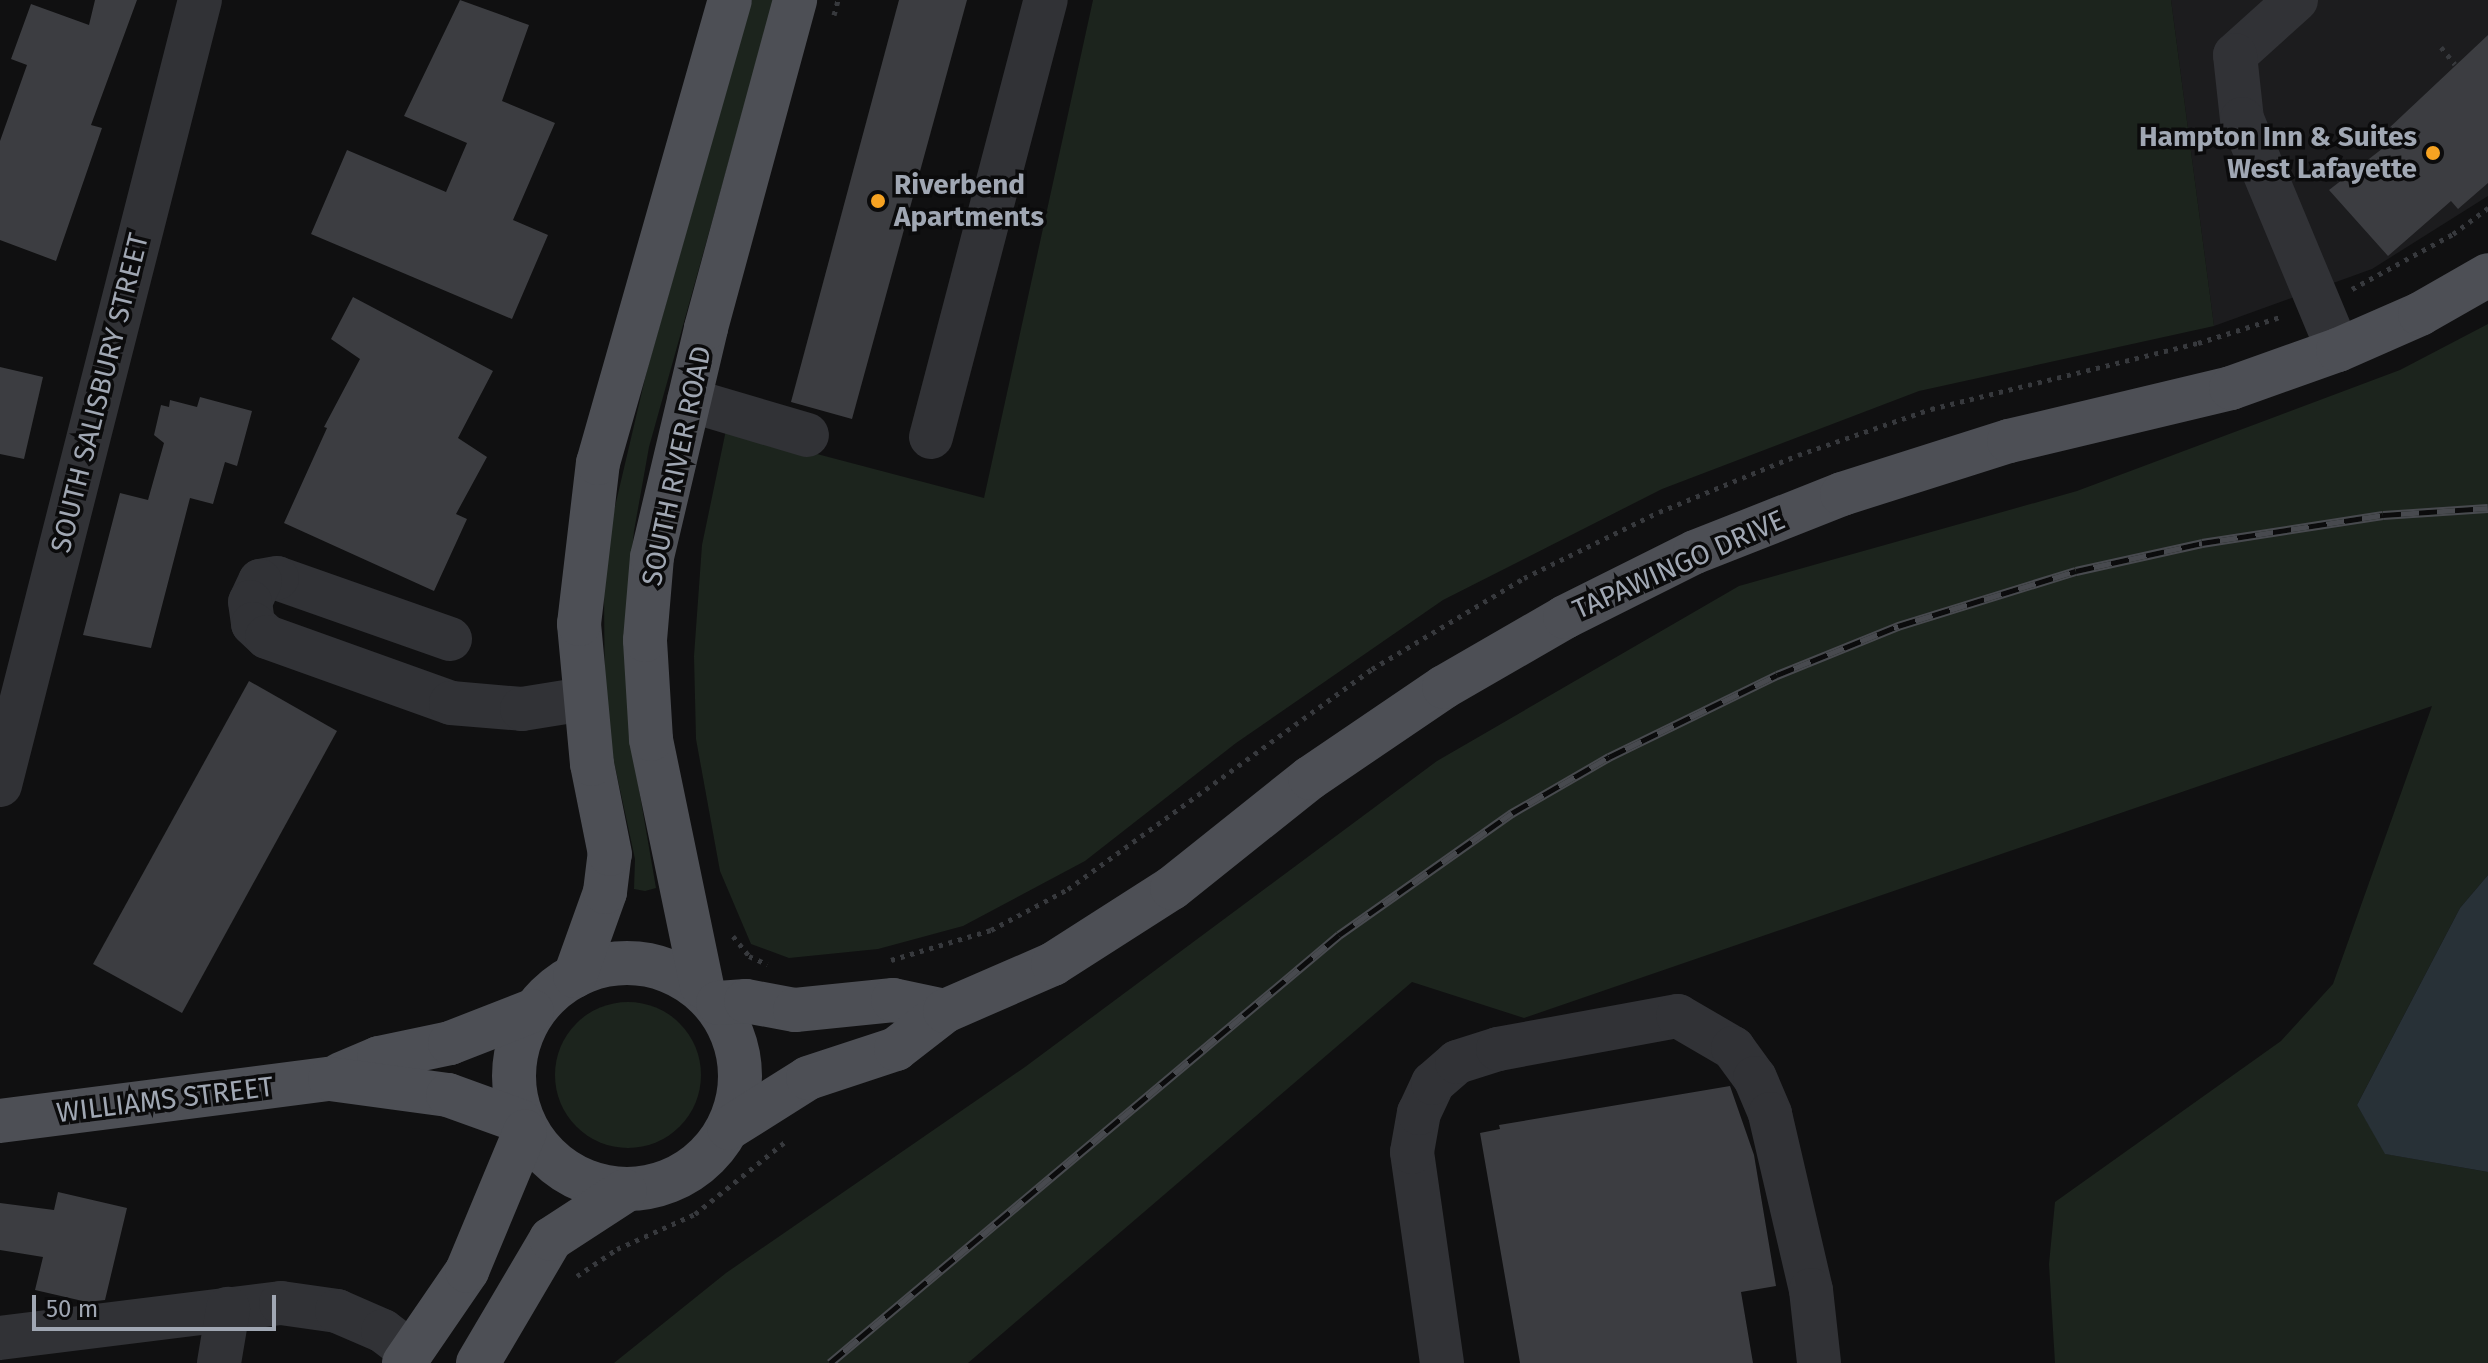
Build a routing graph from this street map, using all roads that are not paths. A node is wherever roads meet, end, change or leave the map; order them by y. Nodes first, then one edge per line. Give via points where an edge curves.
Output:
1 (200, 0) edge
2 (730, 0) edge
3 (795, 0) edge
4 (1046, 0) edge
5 (2296, 0) edge
6 (2488, 275) edge
7 (2338, 350) junction
8 (689, 400) junction
9 (807, 435) dead end
10 (931, 437) dead end
11 (450, 639) dead end
12 (584, 699) junction
13 (0, 785) edge
14 (575, 976) junction
15 (710, 994) junction
16 (532, 1011) junction
17 (945, 1011) junction
18 (330, 1079) junction
19 (0, 1121) edge
20 (522, 1126) junction
21 (729, 1128) junction
22 (625, 1191) junction
23 (228, 1309) junction
24 (0, 1338) edge
25 (407, 1357) edge
26 (219, 1363) edge
27 (478, 1363) edge
28 (1442, 1363) edge
29 (1819, 1363) edge

1 - 13 street, SOUTH SALISBURY STREET
2 - 12 main road via 598,463 579,624
3 - 8 main road, SOUTH RIVER ROAD
4 - 10 street
5 - 7 street via 2235,55 2242,119
6 - 7 main road, TAPAWINGO DRIVE via 2420,314
7 - 17 main road, TAPAWINGO DRIVE via 2231,388 2009,441 1842,494 1695,552 1565,617 1444,687 1310,778 1172,888 1053,964
8 - 9 street
8 - 15 main road, SOUTH RIVER ROAD via 652,557 645,640 651,739 663,815
11 - 12 street via 277,578 260,581 250,602 253,624 267,637 451,703 522,709
12 - 14 main road via 610,854 605,892
14 - 15 main road via 610,964 643,963
14 - 16 main road via 550,991
15 - 17 main road via 795,1010 893,1000
15 - 21 main road via 738,1063 739,1096
16 - 18 main road, WILLIAMS STREET via 450,1043 379,1058
16 - 20 main road via 517,1049 514,1085
17 - 21 main road, TAPAWINGO DRIVE via 896,1049 808,1078
18 - 19 main road, WILLIAMS STREET
18 - 20 main road, WILLIAMS STREET via 448,1095
20 - 22 main road via 553,1163 585,1182
20 - 25 main road via 467,1271
21 - 22 main road via 711,1154 686,1174
22 - 27 main road via 551,1239
23 - 24 street
23 - 25 street via 281,1303 337,1311 383,1331
23 - 26 street
28 - 29 street via 1412,1152 1419,1113 1433,1083 1457,1062 1498,1049 1678,1016 1733,1048 1755,1078 1770,1114 1811,1290

